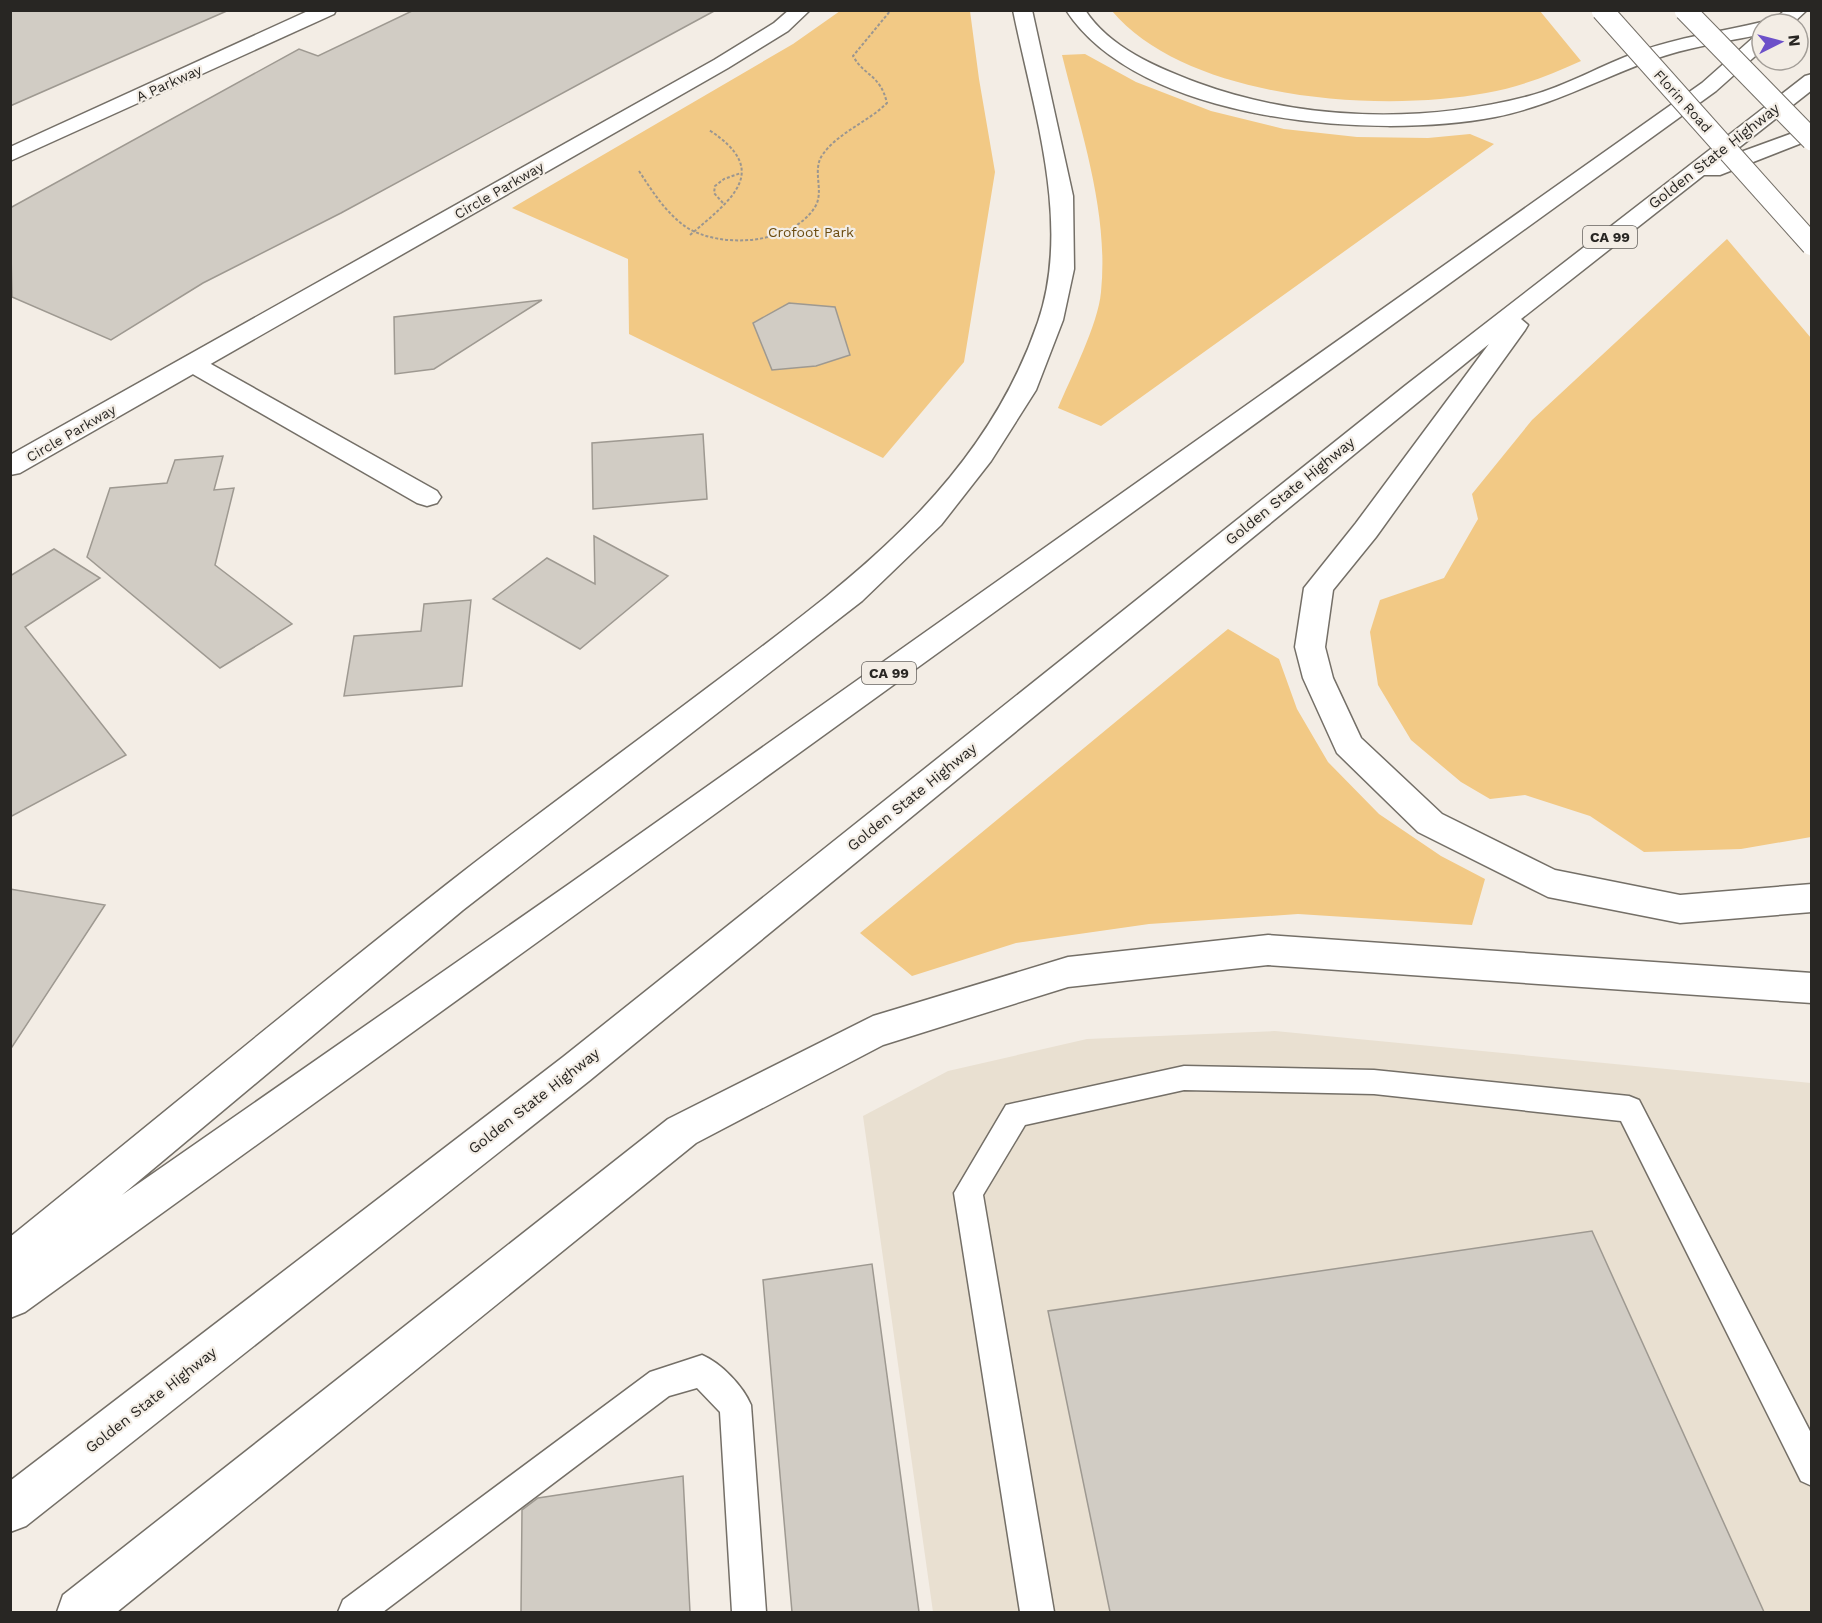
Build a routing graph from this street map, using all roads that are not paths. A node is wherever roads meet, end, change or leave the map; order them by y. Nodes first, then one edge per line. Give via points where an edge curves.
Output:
1 (327, 10) edge
2 (801, 10) edge
3 (1022, 10) edge
4 (1074, 10) edge
5 (1602, 10) edge
6 (1685, 10) edge
7 (1750, 31) edge
8 (1750, 50) edge
9 (1812, 80) edge
10 (1812, 132) edge
11 (1812, 140) edge
12 (10, 155) edge
13 (1680, 183) junction
14 (1812, 245) edge
15 (1541, 291) junction
16 (193, 364) junction
17 (10, 467) edge
18 (428, 497) dead end
19 (1812, 898) edge
20 (1812, 988) edge
21 (10, 1263) edge
22 (10, 1298) edge
23 (1812, 1470) edge
24 (10, 1510) edge
25 (80, 1612) edge
26 (355, 1612) edge
27 (749, 1612) edge
28 (1037, 1612) edge

1 - 12 main road, A Parkway
2 - 16 main road, Circle Parkway via 721,64
3 - 21 main road via 1062,196 1062,269 1051,320 1023,390 982,455 931,519 852,594 451,900
4 - 7 main road via 1084,27 1129,61 1197,91 1282,112 1374,121 1463,117 1539,100 1648,55
5 - 14 main road, Florin Road, bridge
6 - 11 main road, bridge
8 - 22 main road, CA 99 via 1701,93
9 - 13 main road, Golden State Highway / CA 99
10 - 13 main road
13 - 15 main road, Golden State Highway / CA 99
15 - 19 main road via 1319,588 1310,647 1318,678 1348,745 1430,824 1548,883 1680,909
15 - 24 main road, Golden State Highway / CA 99 via 576,1069
16 - 17 main road, Circle Parkway
16 - 18 main road
20 - 25 main road via 1268,950 1068,972 873,1032 682,1131
23 - 28 lane via 1629,1109 1374,1082 1184,1078 1016,1114 968,1193
26 - 27 lane via 661,1383 702,1371 735,1405

